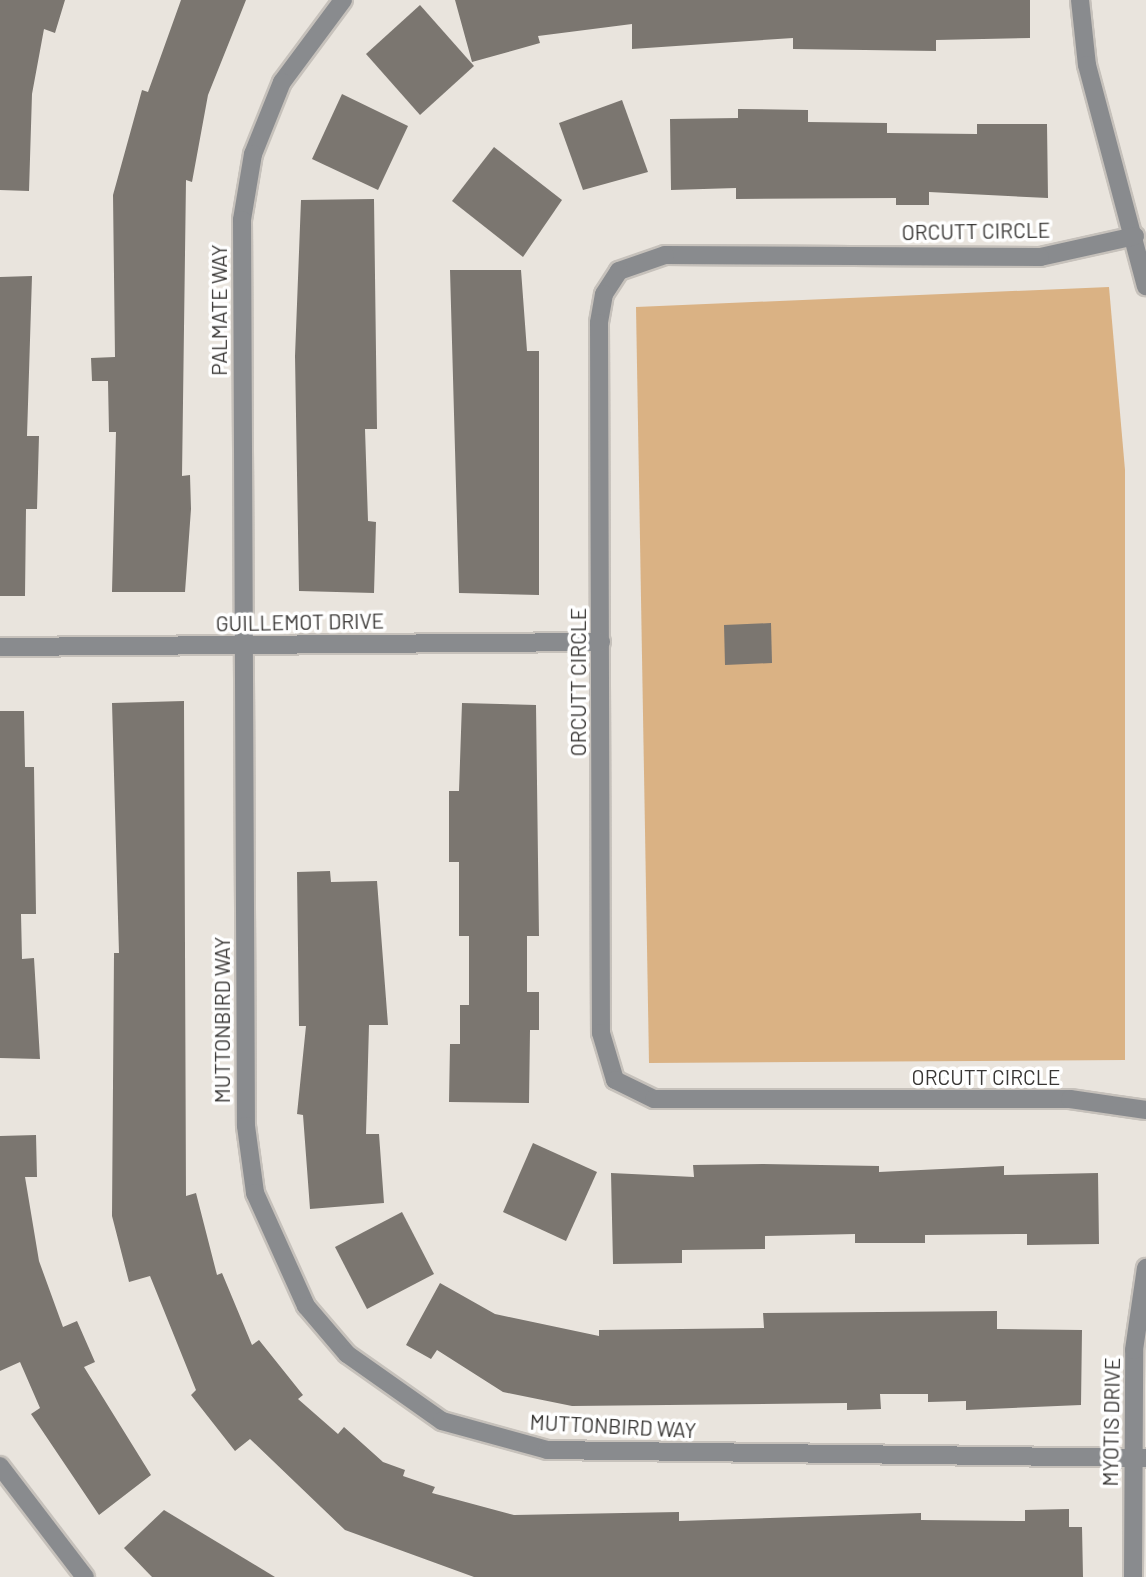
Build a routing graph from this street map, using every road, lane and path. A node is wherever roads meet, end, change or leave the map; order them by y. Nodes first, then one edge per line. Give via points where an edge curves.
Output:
1 (343, 0) edge
2 (1080, 0) edge
3 (1135, 236) junction
4 (1146, 286) edge
5 (601, 642) junction
6 (243, 646) junction
7 (0, 647) edge
8 (1146, 1110) edge
9 (1146, 1268) edge
10 (1140, 1458) edge
11 (0, 1466) edge
12 (85, 1577) edge
13 (1133, 1577) edge

1 - 6 street, PALMATE WAY via 282,82 253,154 242,220
2 - 3 street via 1087,65
3 - 4 street
3 - 5 street, ORCUTT CIRCLE via 1040,257 665,256 618,271 604,294 599,323
5 - 6 street, GUILLEMOT DRIVE
5 - 8 street, ORCUTT CIRCLE via 601,1033 615,1080 654,1099 1070,1099
6 - 7 street, GUILLEMOT DRIVE
6 - 10 street, MUTTONBIRD WAY via 246,1126 255,1193 306,1306 347,1354 442,1421 547,1450
9 - 10 street, MYOTIS DRIVE via 1135,1350
10 - 13 street, MYOTIS DRIVE
11 - 12 street

